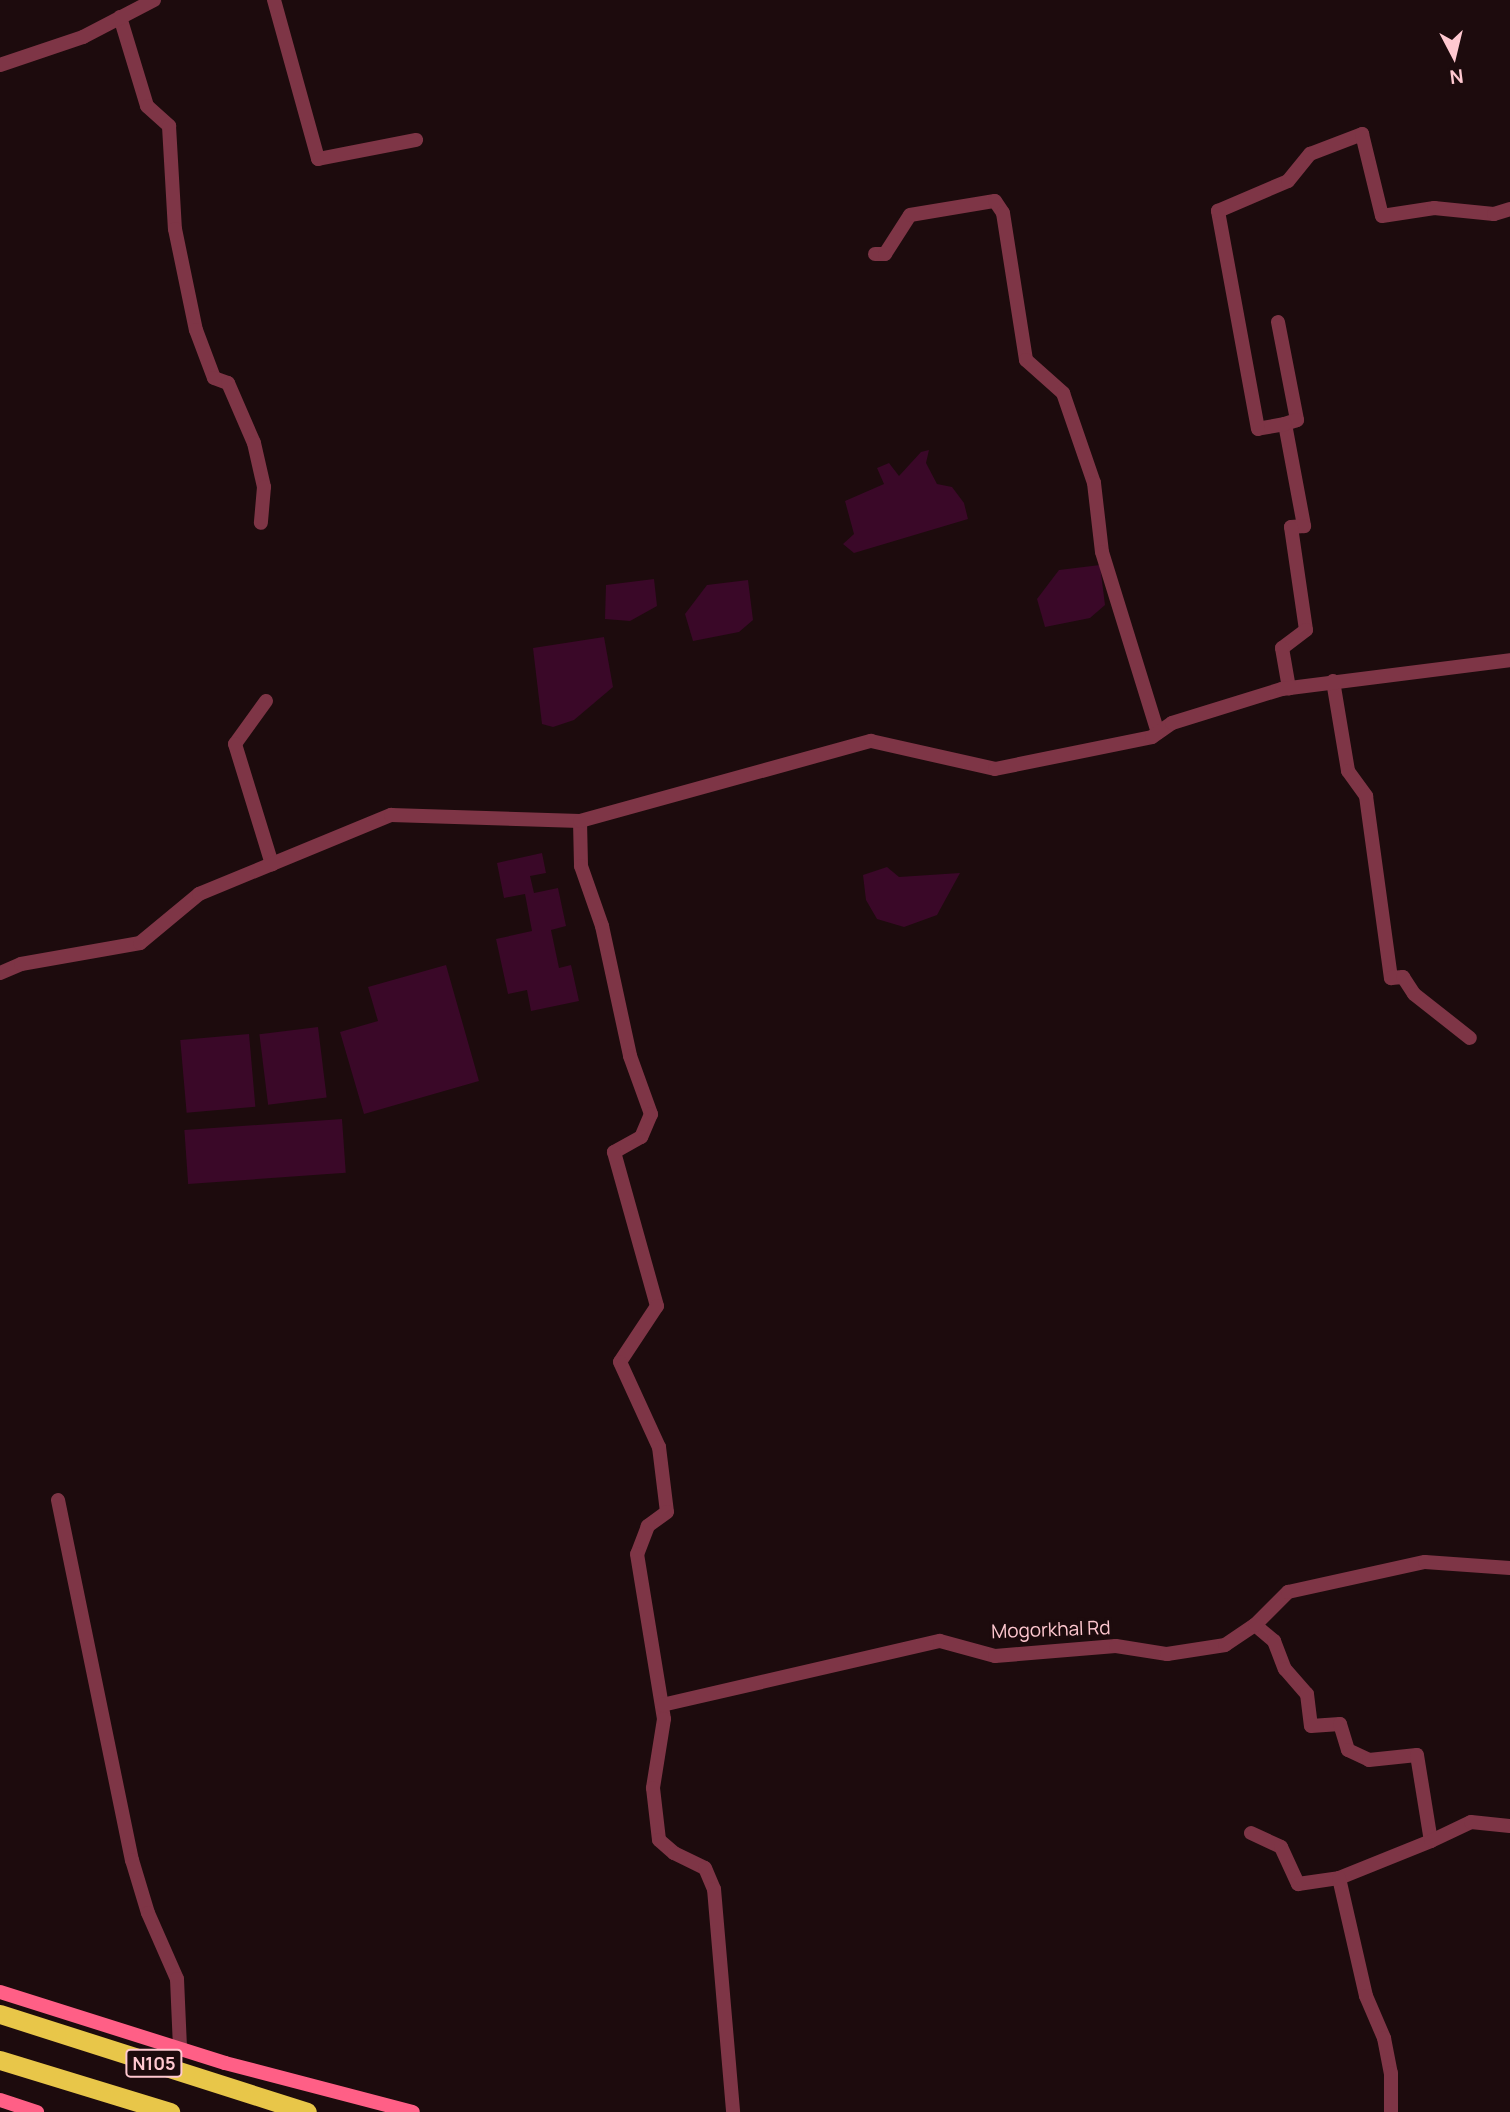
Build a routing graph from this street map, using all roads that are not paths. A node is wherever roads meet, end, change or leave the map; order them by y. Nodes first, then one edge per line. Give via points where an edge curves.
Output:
1 (153, 0) edge
2 (274, 0) edge
3 (138, 4) edge
4 (120, 17) junction
5 (0, 65) edge
6 (416, 140) dead end
7 (1510, 209) edge
8 (875, 254) dead end
9 (1278, 322) dead end
10 (1285, 424) junction
11 (261, 523) dead end
12 (1510, 660) edge
13 (1333, 681) junction
14 (1289, 688) junction
15 (266, 701) dead end
16 (1158, 733) junction
17 (580, 821) junction
18 (272, 864) junction
19 (0, 973) edge
20 (1470, 1038) dead end
21 (58, 1500) dead end
22 (1510, 1568) edge
23 (1255, 1625) junction
24 (662, 1704) junction
25 (1510, 1826) edge
26 (1251, 1832) dead end
27 (1431, 1841) junction
28 (1339, 1878) junction
29 (0, 1992) edge
30 (0, 2014) edge
31 (180, 2049) junction
32 (0, 2060) edge
33 (0, 2100) edge
34 (37, 2112) edge
35 (170, 2112) edge
36 (307, 2112) edge
37 (412, 2112) edge
38 (733, 2112) edge
39 (1391, 2112) edge

1 - 3 street
2 - 6 street via 318,159
3 - 4 street
4 - 5 street via 83,37
4 - 11 street via 147,106 169,126 175,229 196,330 214,378 229,383 254,443 264,487
7 - 10 street via 1494,214 1434,208 1382,216 1362,134 1310,154 1288,181 1217,211 1258,429
8 - 16 street via 885,254 910,215 995,201 1003,213 1026,360 1063,393 1094,483 1102,552
9 - 10 street via 1297,420
10 - 14 street via 1304,526 1291,527 1306,630 1282,648
12 - 13 street
13 - 14 street
13 - 20 street via 1348,771 1366,796 1391,978 1404,976 1414,993
14 - 16 street via 1172,723
15 - 18 street via 235,744
16 - 17 street via 995,769 871,741
17 - 18 street via 391,815
17 - 24 street via 581,866 602,926 630,1056 651,1114 641,1138 614,1152 657,1306 620,1362 659,1447 667,1512 648,1526 637,1554
18 - 19 street via 199,894 140,943 21,964
21 - 31 street via 132,1860 148,1913 177,1979
22 - 23 street, Mogorkhal Rd via 1425,1562 1289,1592
23 - 24 street, Mogorkhal Rd via 1225,1645 1167,1654 1116,1646 995,1656 940,1641
23 - 27 street via 1274,1641 1285,1669 1307,1695 1311,1726 1340,1724 1348,1750 1369,1760 1417,1755
24 - 38 street via 664,1719 653,1788 659,1840 705,1868 714,1889
25 - 27 street via 1471,1822
26 - 28 street via 1281,1847 1298,1884
27 - 28 street
28 - 39 street via 1366,1996 1384,2038 1391,2073
29 - 31 main road
30 - 36 highway, N105
31 - 37 main road
32 - 35 highway, N105
33 - 34 main road

